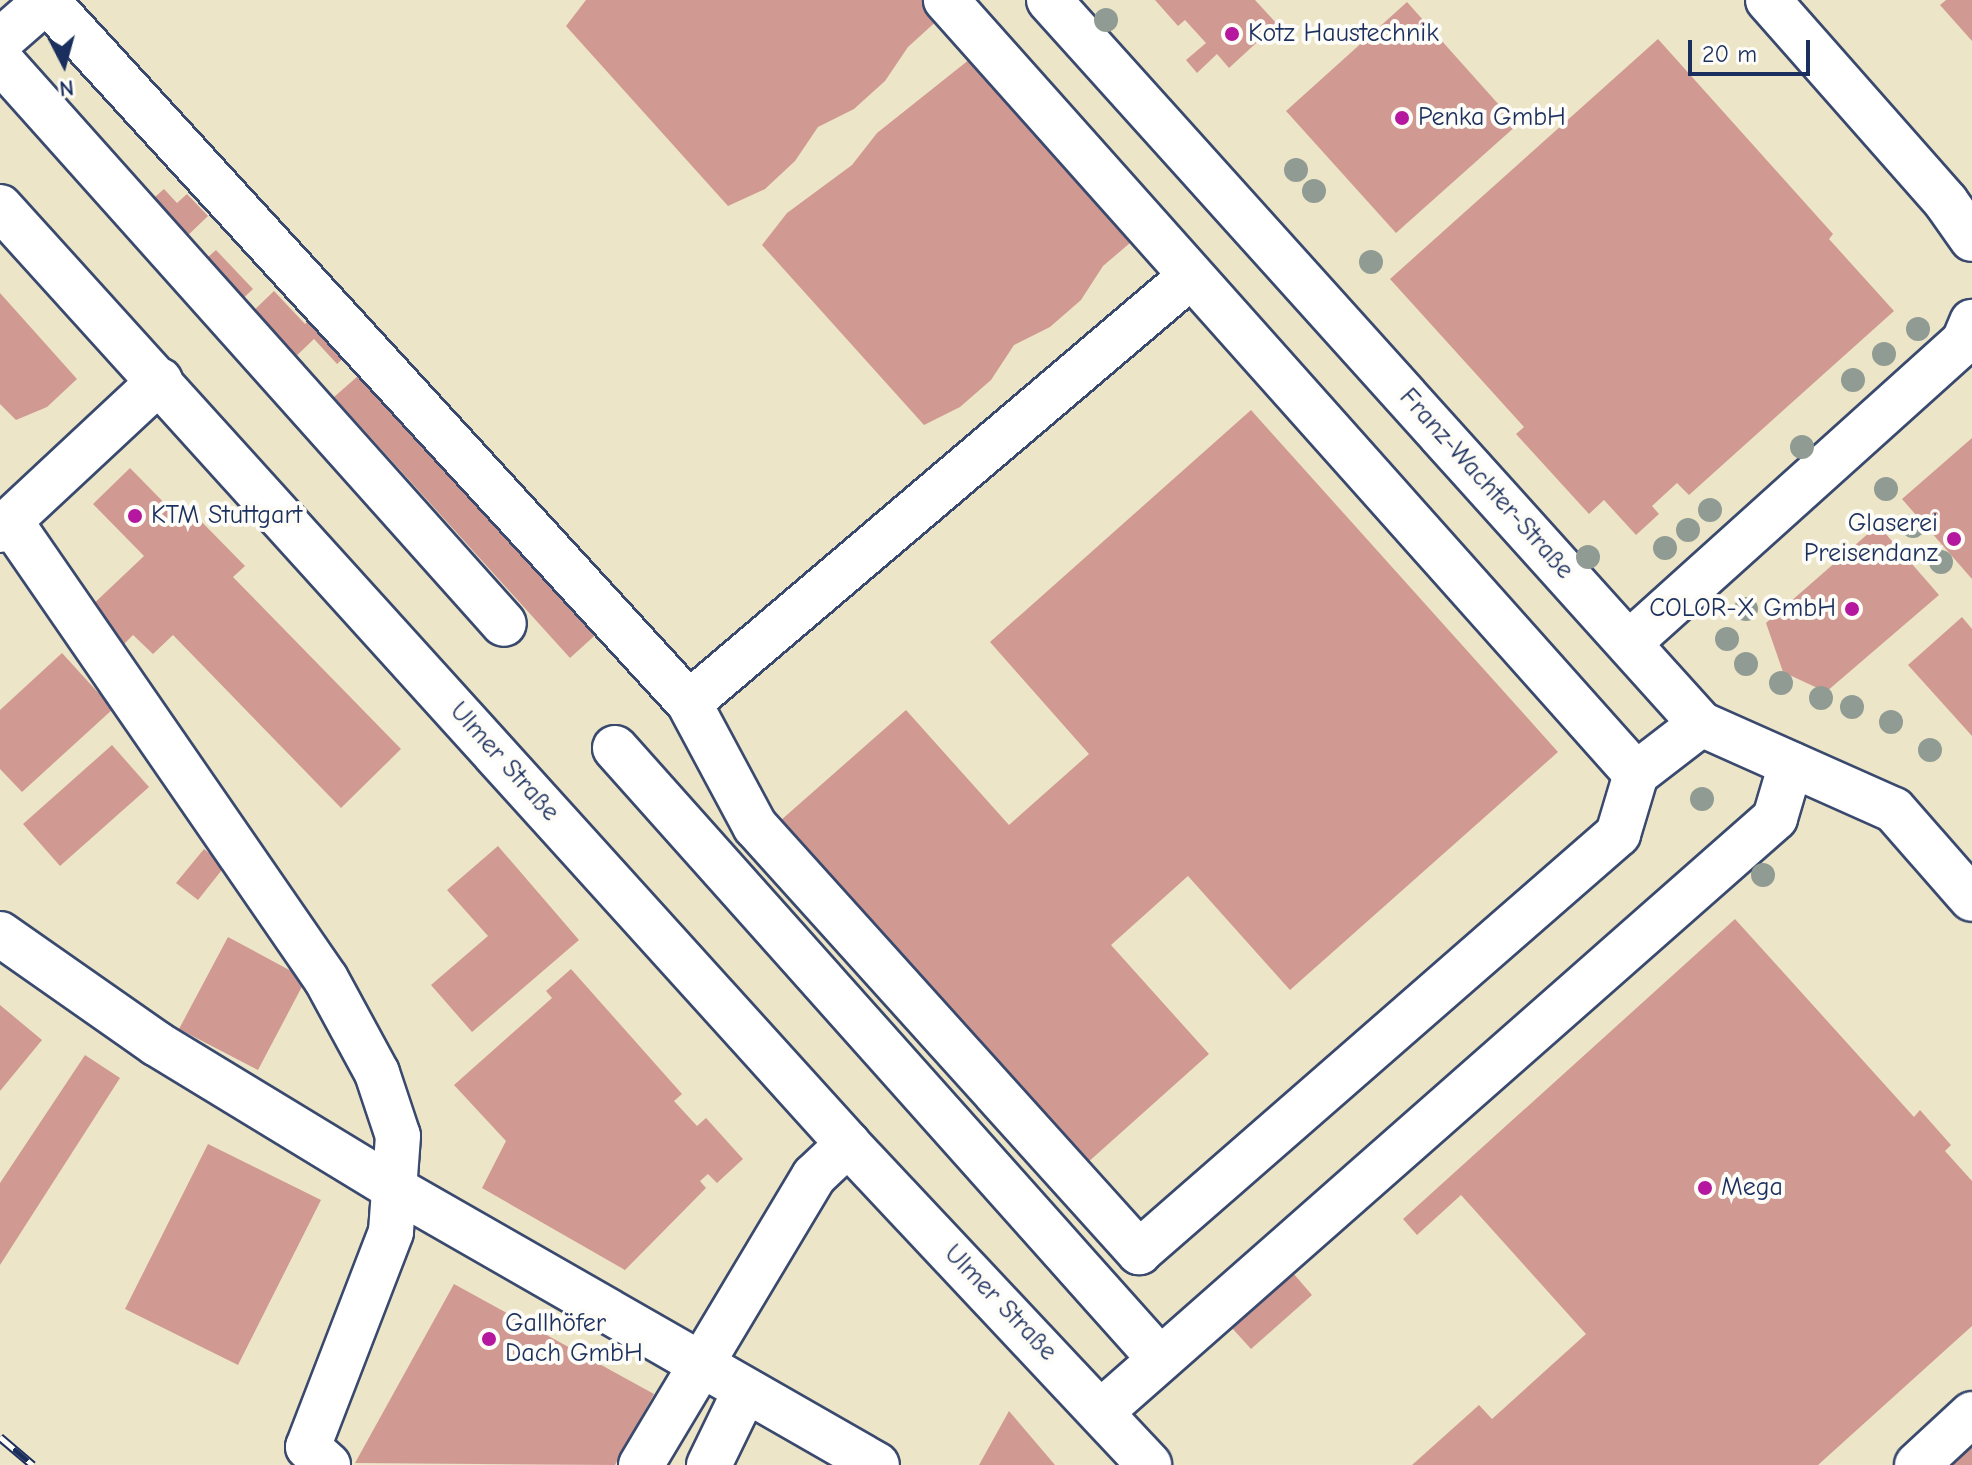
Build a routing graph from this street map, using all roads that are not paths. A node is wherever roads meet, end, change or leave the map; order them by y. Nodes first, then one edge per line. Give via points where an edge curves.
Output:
1 (46, 0) edge
2 (946, 0) edge
3 (1049, 0) edge
4 (1768, 0) edge
5 (0, 41) edge
6 (0, 60) edge
7 (0, 207) edge
8 (1972, 239) edge
9 (1191, 276) junction
10 (1972, 322) edge
11 (160, 381) junction
12 (5, 526) edge
13 (504, 624) dead end
14 (1629, 643) junction
15 (689, 703) junction
16 (1701, 724) junction
17 (615, 748) dead end
18 (1791, 764) junction
19 (1636, 774) junction
20 (1972, 899) edge
21 (0, 934) edge
22 (848, 1144) junction
23 (397, 1190) junction
24 (1160, 1359) junction
25 (699, 1366) junction
26 (745, 1391) junction
27 (1102, 1411) junction
28 (1972, 1414) edge
29 (328, 1465) edge
30 (641, 1465) edge
31 (709, 1465) edge
32 (877, 1465) edge
33 (1149, 1465) edge
34 (1917, 1465) edge

1 - 5 street
1 - 15 street
2 - 9 street
3 - 14 street, Franz-Wachter-Straße
4 - 8 street via 1946,202
6 - 13 street
7 - 11 street, Ulmer Straße
9 - 15 street
9 - 19 street
10 - 14 street via 1964,341
11 - 12 street
11 - 22 street, Ulmer Straße
12 - 23 street via 326,979 377,1073 398,1136
14 - 16 street, Franz-Wachter-Straße
15 - 19 street via 755,826 1139,1252 1618,834
16 - 18 street, Franz-Wachter-Straße
16 - 19 street
17 - 24 street
18 - 20 street, Franz-Wachter-Straße via 1894,810
18 - 24 street via 1775,818
21 - 23 street via 157,1044
22 - 25 street via 814,1176
22 - 27 street, Ulmer Straße
23 - 25 street
23 - 29 street via 391,1232 308,1447
24 - 27 street
25 - 26 street
25 - 30 street
26 - 31 street
26 - 32 street
27 - 33 street, Ulmer Straße
28 - 34 street

